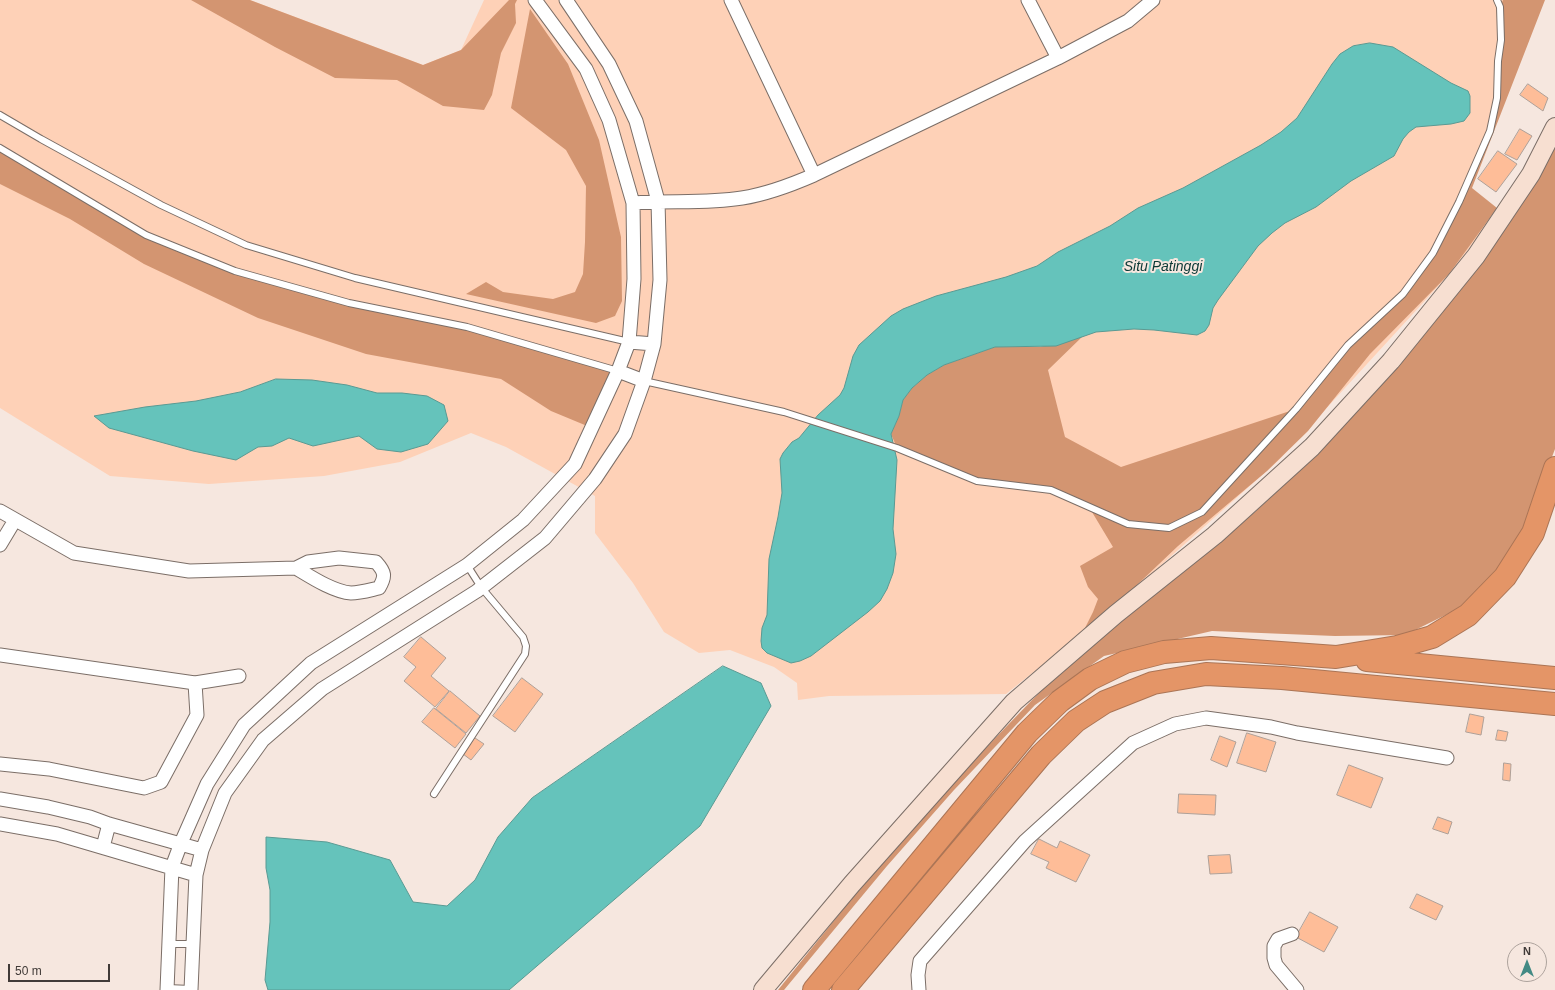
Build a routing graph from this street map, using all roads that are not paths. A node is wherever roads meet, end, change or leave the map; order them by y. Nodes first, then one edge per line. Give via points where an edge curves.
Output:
1 (535, 0) edge
2 (566, 0) edge
3 (731, 0) edge
4 (1028, 0) edge
5 (1152, 0) edge
6 (1497, 0) edge
7 (1058, 58) junction
8 (0, 115) edge
9 (1555, 127) edge
10 (0, 148) edge
11 (814, 175) junction
12 (658, 201) junction
13 (633, 203) junction
14 (628, 342) junction
15 (654, 344) junction
16 (618, 371) junction
17 (644, 381) junction
18 (1555, 468) edge
19 (1, 513) edge
20 (15, 520) junction
21 (0, 545) edge
22 (467, 565) junction
23 (296, 568) junction
24 (481, 587) junction
25 (0, 655) edge
26 (1336, 657) junction
27 (238, 676) dead end
28 (1553, 678) edge
29 (195, 683) junction
30 (1550, 704) edge
31 (1448, 758) dead end
32 (0, 764) edge
33 (434, 794) dead end
34 (0, 799) edge
35 (0, 824) edge
36 (108, 824) junction
37 (180, 843) junction
38 (103, 847) junction
39 (202, 850) junction
40 (172, 867) junction
41 (196, 875) junction
42 (1292, 934) dead end
43 (169, 944) junction
44 (193, 944) junction
45 (167, 989) edge
46 (191, 990) edge
47 (763, 990) edge
48 (814, 990) edge
49 (843, 990) edge
50 (919, 990) edge
51 (1297, 990) edge

1 - 13 street via 586,69 609,120
2 - 12 street via 609,64 636,121
3 - 11 street
4 - 7 street
5 - 7 street via 1128,21
6 - 17 lane via 1500,7 1501,40 1497,98 1490,131 1433,254 1403,294 1348,345 1296,410 1202,512 1169,528 1128,524 1051,490 977,480 897,448 784,412
7 - 11 street
8 - 14 lane via 161,205 246,245 355,278
9 - 47 main road via 1531,174 1476,256 1386,367 1312,448 1215,535 1116,614 1014,702 852,884
10 - 16 lane via 146,235 235,271 349,303 468,328
11 - 12 street via 783,188 743,198
12 - 13 street
12 - 15 street via 660,280
13 - 14 street via 634,280
14 - 15 street
14 - 16 street
15 - 17 street
16 - 17 street
16 - 22 street via 575,464 523,520
17 - 24 street via 625,434 595,479 545,538
18 - 26 highway via 1533,533 1504,577 1468,615 1432,637 1397,647
19 - 20 street
20 - 21 street
20 - 23 street via 74,552 189,571
22 - 24 lane
22 - 37 street via 311,663 244,725 207,784
23 - 23 street via 308,562 339,558 376,562 383,570 384,579 379,588 350,593 326,585
24 - 33 lane via 523,637 526,654
24 - 39 street via 322,689 262,740 225,793
25 - 29 street
26 - 28 highway
26 - 48 highway via 1211,648 1164,652 1125,662 1090,679 1060,701 1027,733
27 - 29 street
29 - 32 street via 197,715 161,782 144,788 49,768
30 - 49 highway via 1282,678 1206,674 1153,683 1105,702 1076,721 1041,755
31 - 50 street via 1206,718 1175,724 1133,743 1025,841 920,961
34 - 36 street via 90,816
35 - 38 street via 57,834
36 - 37 street
36 - 38 street
37 - 39 street
37 - 40 street
38 - 40 street
39 - 41 street
40 - 41 street
40 - 43 street
41 - 44 street
42 - 51 street via 1278,939 1274,946 1274,958 1276,965
43 - 44 lane
43 - 45 street
44 - 46 street
45 - 46 lane

